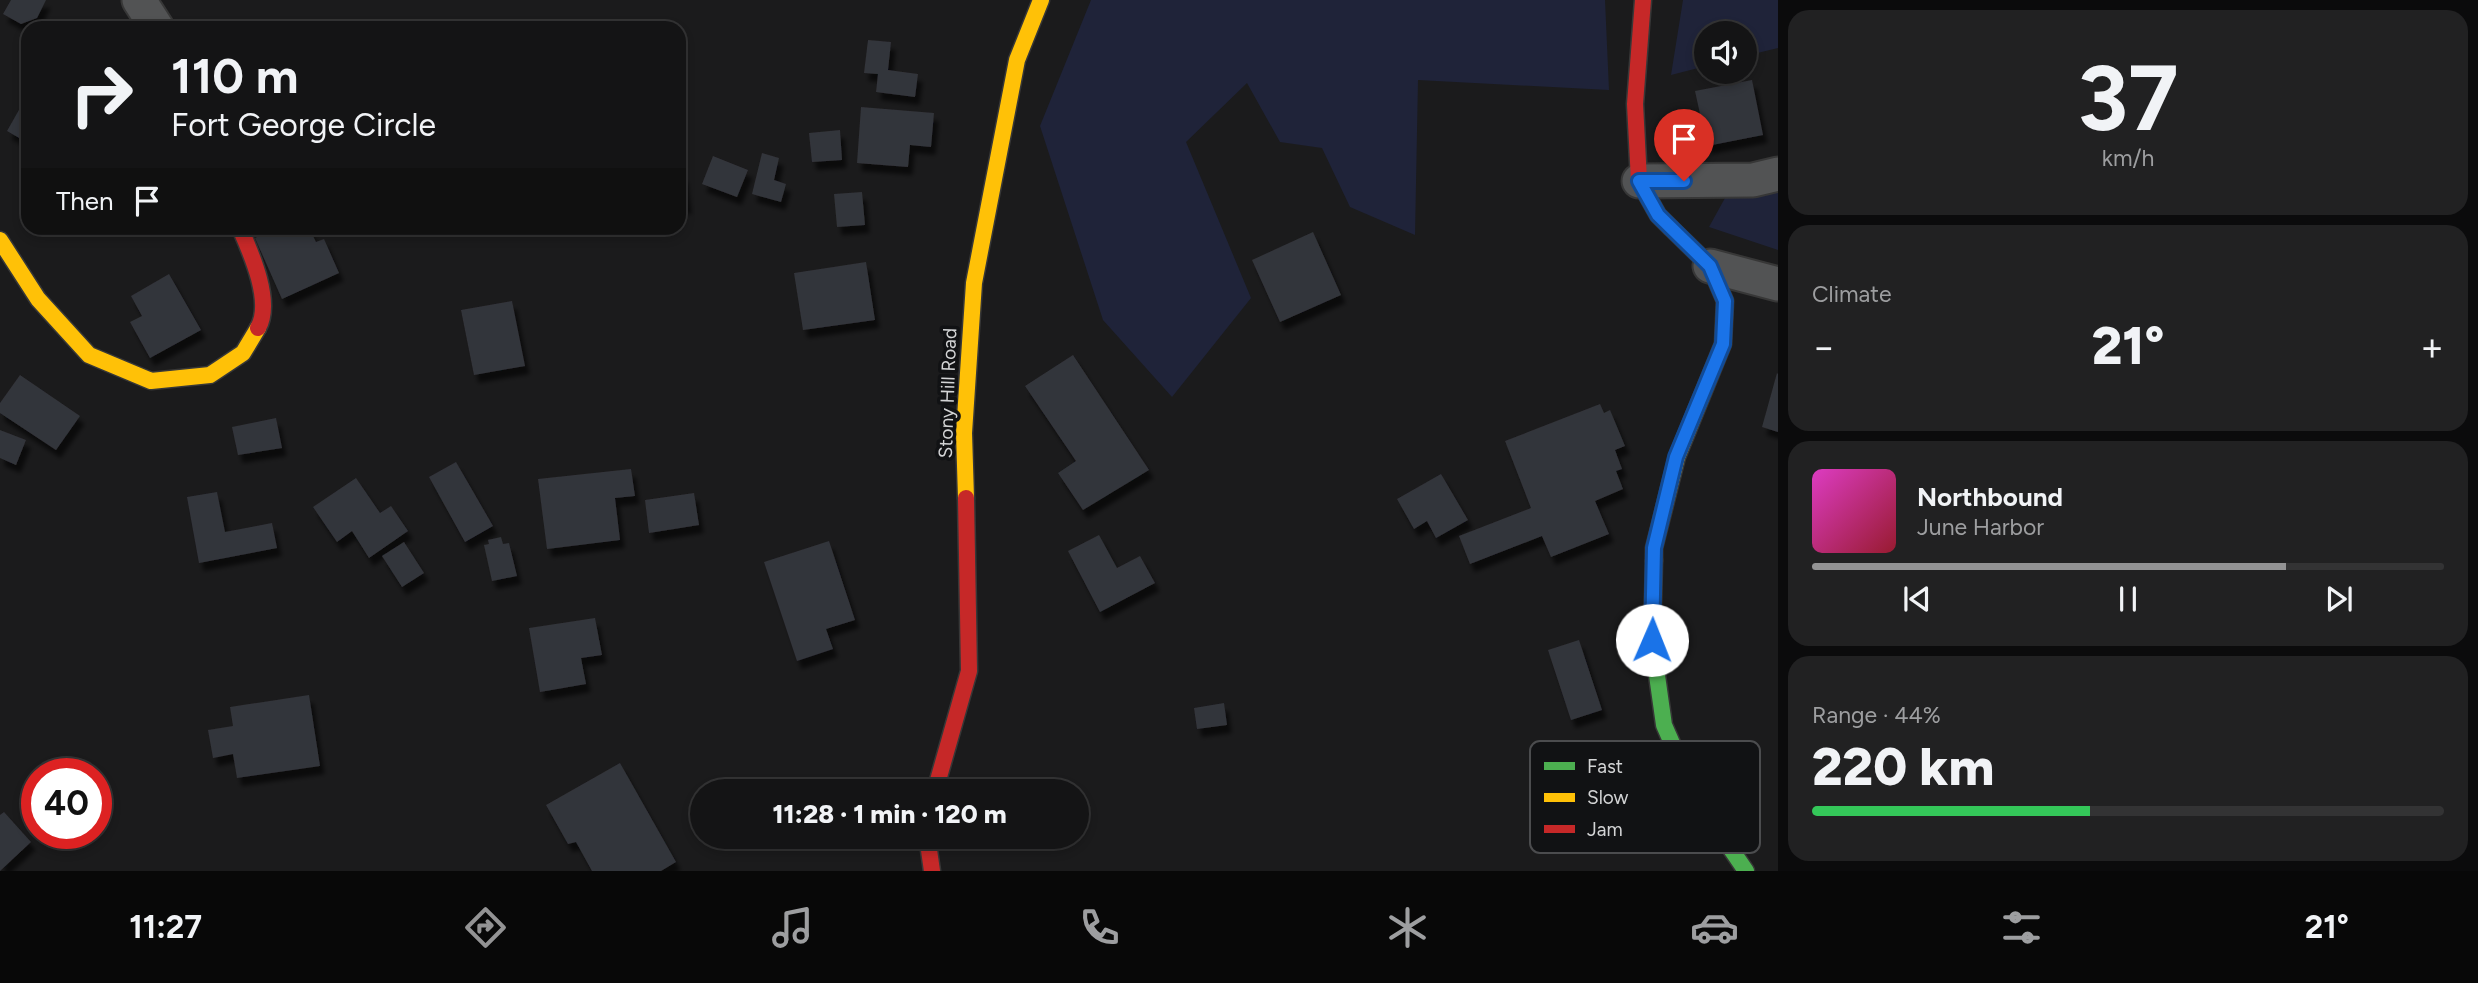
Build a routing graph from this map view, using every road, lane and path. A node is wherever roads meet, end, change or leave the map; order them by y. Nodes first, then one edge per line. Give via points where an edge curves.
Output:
1 (139, 0) edge
2 (1041, 0) edge
3 (1643, 0) edge
4 (152, 21) edge
5 (1778, 174) edge
6 (1639, 181) junction
7 (243, 235) edge
8 (0, 240) edge
9 (1710, 266) junction
10 (1778, 284) edge
11 (1671, 741) edge
12 (938, 779) edge
13 (929, 849) edge
14 (1734, 853) edge
15 (932, 871) edge
16 (1746, 871) edge

1 - 4 street
2 - 12 street, Stony Hill Road via 1017,60 974,283 964,433 969,671
3 - 6 street via 1635,104
5 - 6 street via 1753,180
6 - 9 street via 1658,215
7 - 8 street via 258,270 263,320 243,353 210,375 151,381 89,355 38,299
9 - 10 street
9 - 11 street via 1725,301 1723,344 1676,457 1654,548 1652,640 1664,725
13 - 15 street
14 - 16 street

